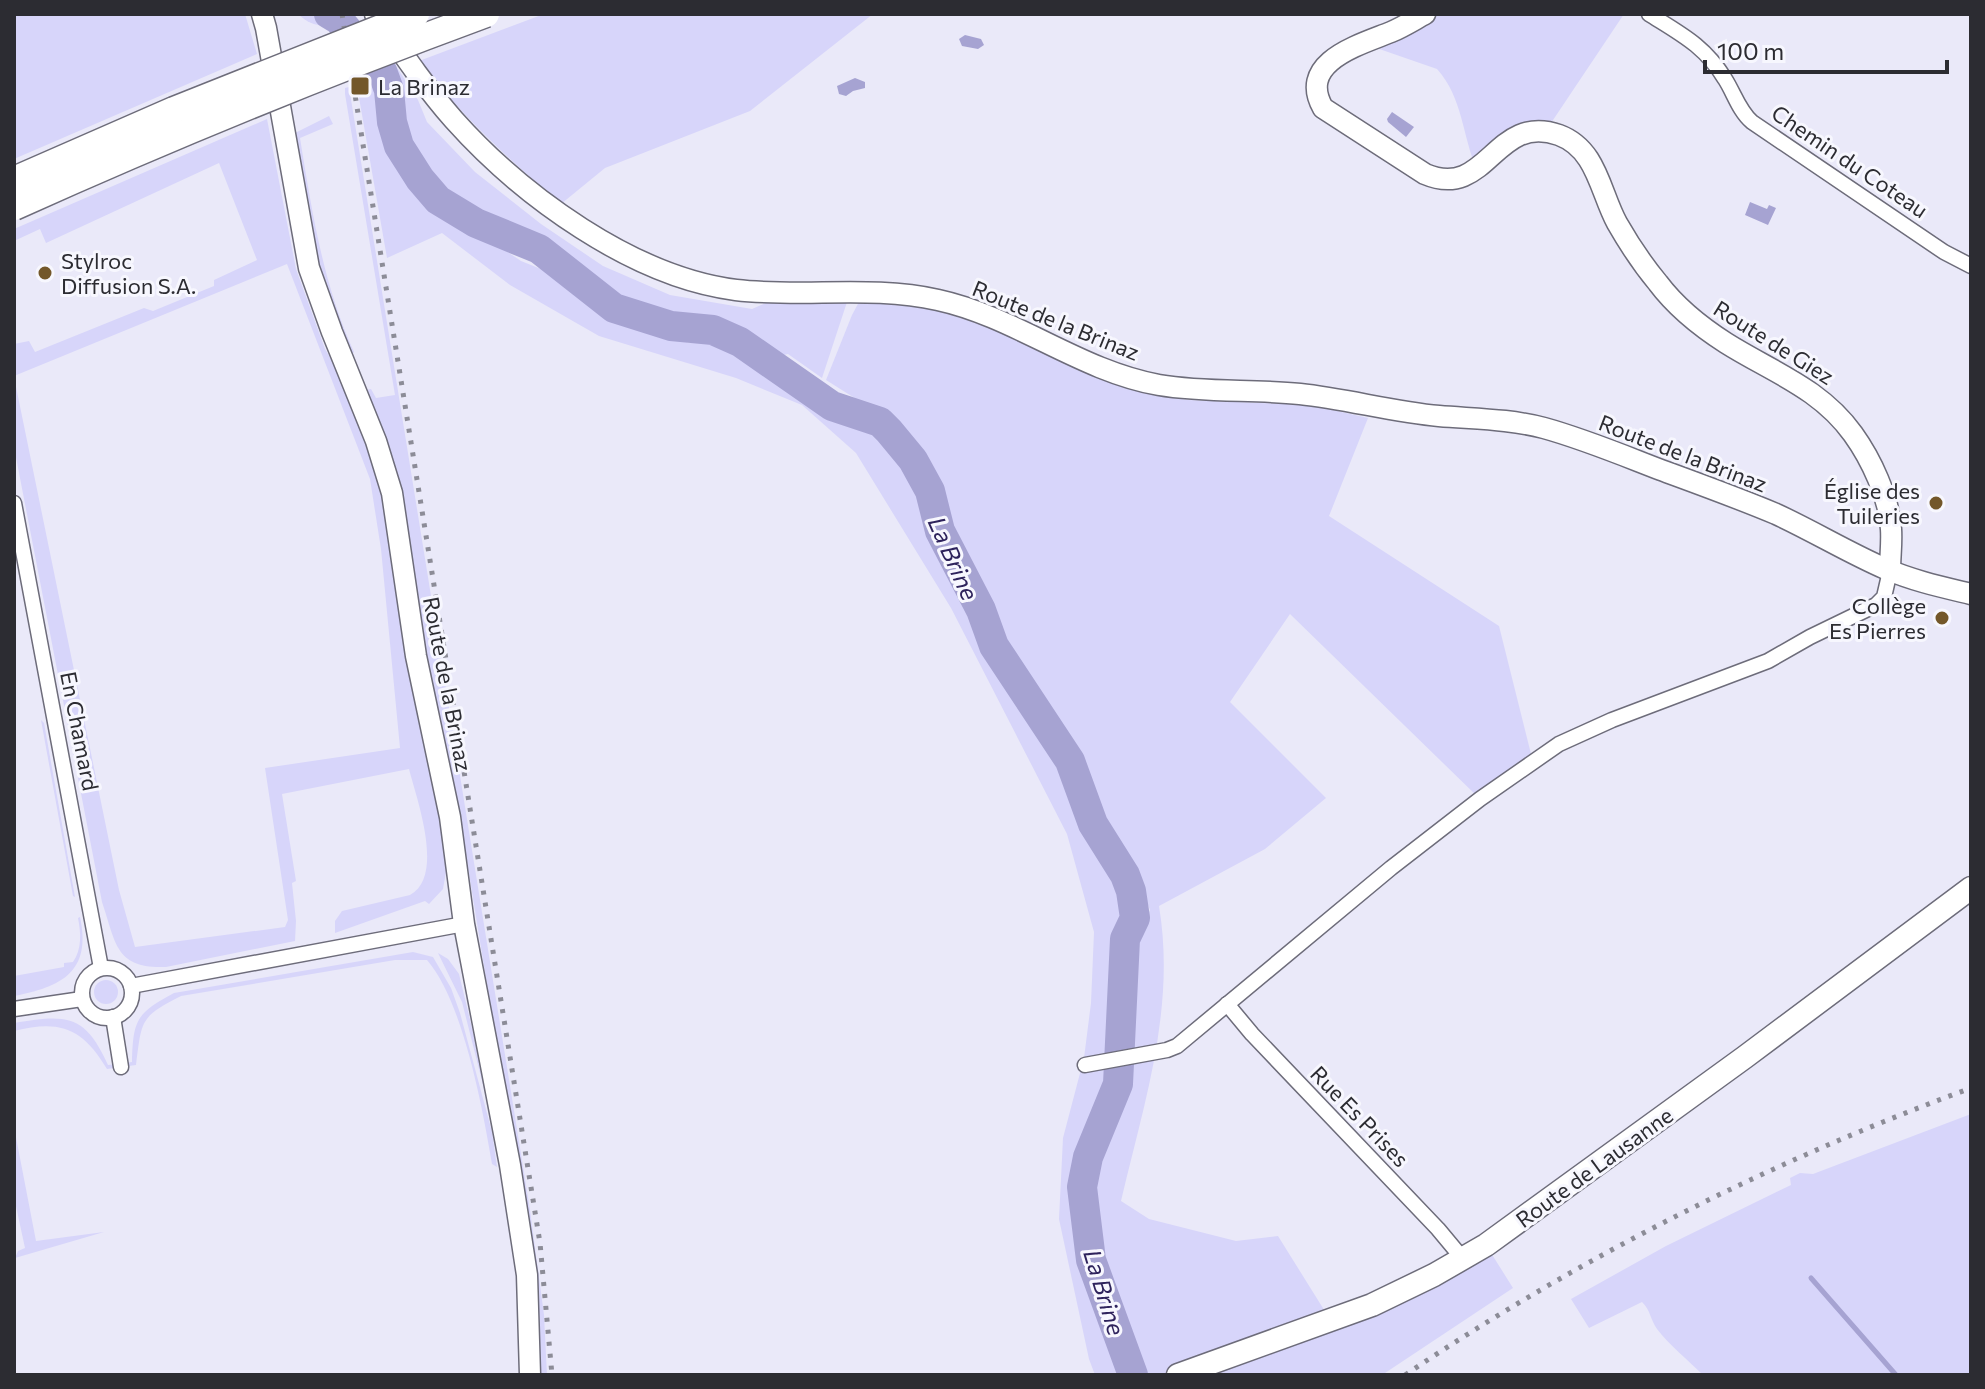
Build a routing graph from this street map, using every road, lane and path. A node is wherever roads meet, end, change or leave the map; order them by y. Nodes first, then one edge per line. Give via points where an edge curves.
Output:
1 (262, 14) edge
2 (375, 14) edge
3 (416, 14) edge
4 (486, 14) edge
5 (1425, 14) edge
6 (1649, 14) edge
7 (14, 180) edge
8 (14, 207) edge
9 (1971, 266) edge
10 (14, 503) edge
11 (1890, 571) junction
12 (1971, 594) edge
13 (1971, 888) edge
14 (464, 924) junction
15 (101, 968) junction
16 (131, 986) junction
17 (82, 999) junction
18 (1227, 1004) junction
19 (14, 1009) edge
20 (113, 1017) junction
21 (1085, 1065) dead end
22 (121, 1067) dead end
23 (1463, 1259) junction
24 (530, 1375) edge
25 (1178, 1375) edge

1 - 14 street, Route de la Brinaz via 309,268 392,493
2 - 11 street, Route de la Brinaz via 445,110 518,180 604,243 686,278 762,293 884,292 939,300 998,320 1097,367 1159,385 1307,394 1409,413 1539,427 1772,513
3 - 7 highway, bridge
4 - 8 highway, bridge via 208,122
5 - 11 street, Route de Giez via 1329,61 1317,83 1323,108 1436,178 1453,179 1477,170 1507,141 1526,132 1557,135 1580,146 1617,222 1672,299 1727,344 1804,387 1853,434 1890,518
6 - 9 street, Chemin du Coteau via 1700,45 1752,122
10 - 15 street, En Chamard
11 - 12 street, Route de la Brinaz
11 - 18 street via 1884,597 1876,605 1768,661 1559,744 1391,868
13 - 23 main road, Route de Lausanne
14 - 16 street
14 - 24 street, Route de la Brinaz via 518,1215 530,1316
15 - 16 street via 123,973
15 - 17 street via 88,977
16 - 20 street via 126,1008
17 - 19 street
17 - 20 street via 91,1012
18 - 21 street via 1177,1046
18 - 23 street, Rue Es Prises
20 - 22 street
23 - 25 main road, Route de Lausanne via 1372,1305

